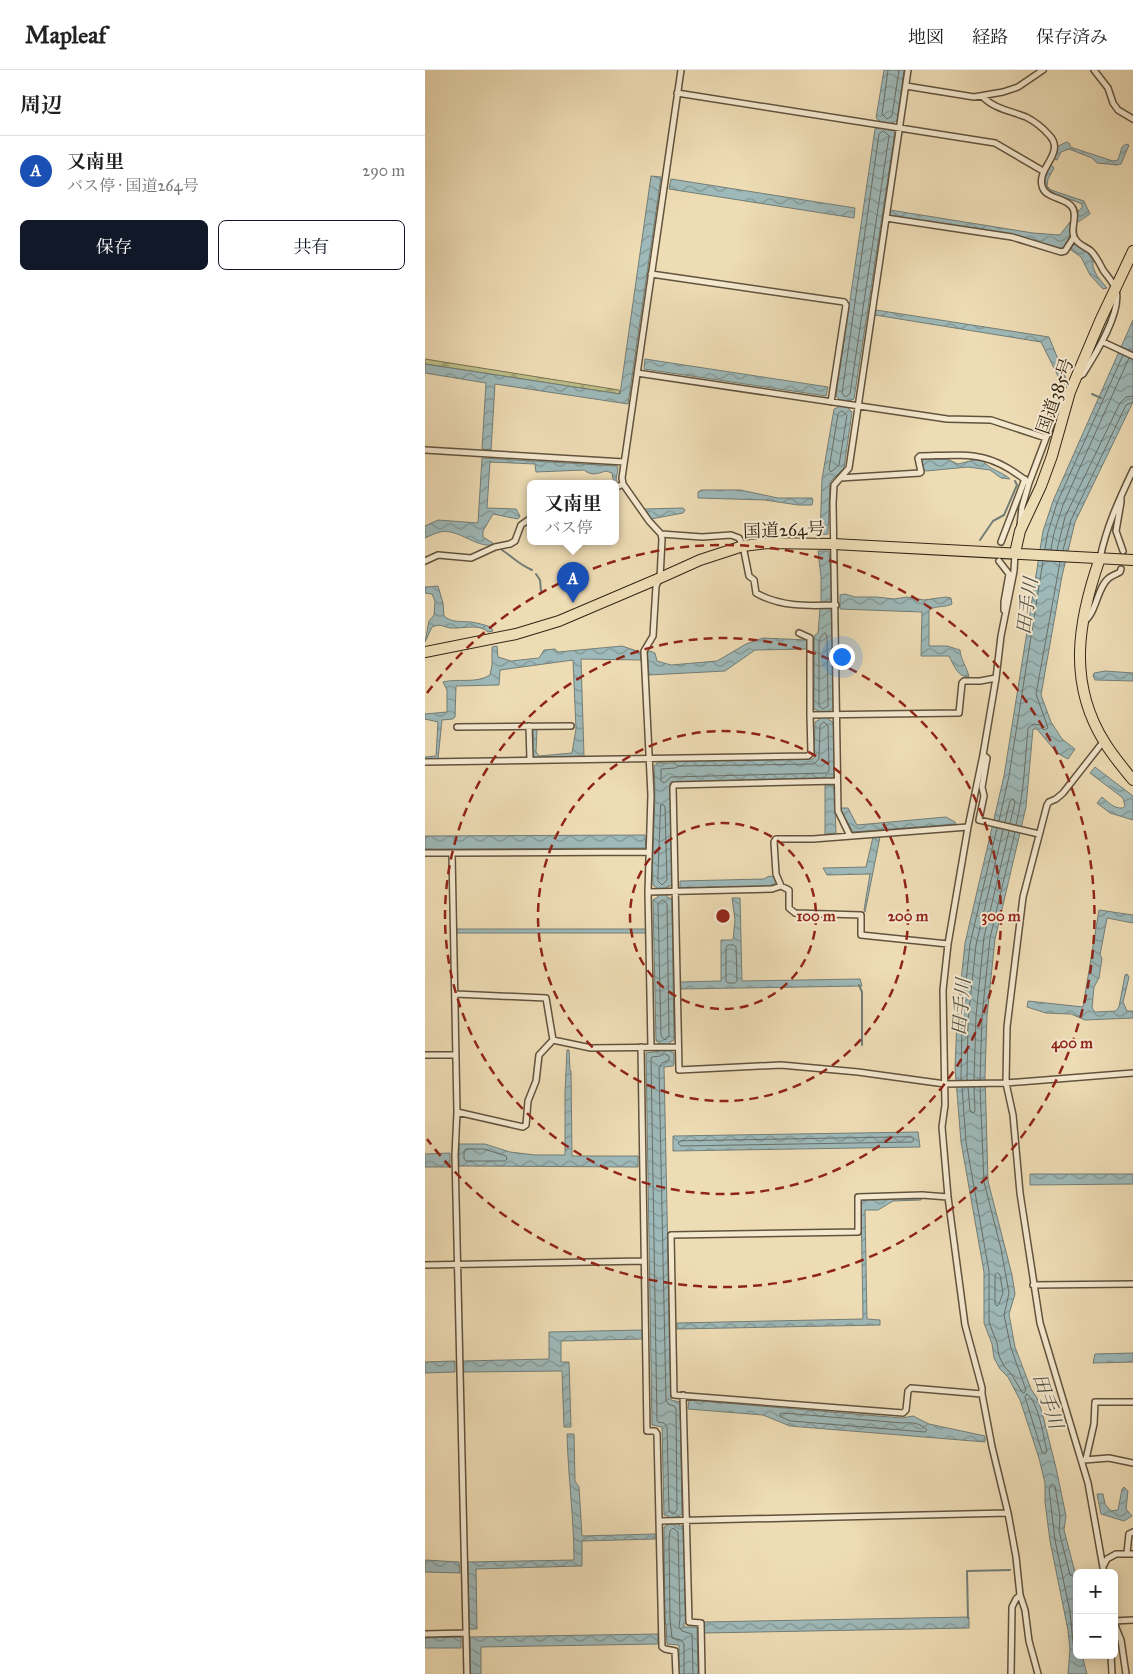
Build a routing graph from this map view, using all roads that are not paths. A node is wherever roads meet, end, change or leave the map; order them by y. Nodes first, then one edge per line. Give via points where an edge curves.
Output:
1 (681, 70) edge
2 (908, 70) edge
3 (1043, 70) edge
4 (1095, 70) edge
5 (906, 86) junction
6 (677, 93) junction
7 (982, 96) junction
8 (1133, 119) edge
9 (899, 127) junction
10 (1043, 171) junction
11 (886, 218) junction
12 (1074, 237) junction
13 (1133, 251) edge
14 (651, 274) junction
15 (1116, 290) junction
16 (1106, 344) junction
17 (1133, 356) edge
18 (637, 373) junction
19 (1077, 378) junction
20 (1070, 392) junction
21 (831, 402) junction
22 (857, 406) junction
23 (1046, 438) junction
24 (425, 450) edge
25 (624, 462) junction
26 (1133, 470) edge
27 (840, 478) junction
28 (1027, 481) junction
29 (623, 484) junction
30 (619, 486) edge
31 (1121, 496) junction
32 (527, 520) edge
33 (1020, 531) junction
34 (661, 534) junction
35 (1001, 542) dead end
36 (833, 544) junction
37 (743, 546) junction
38 (1123, 551) dead end
39 (1020, 553) junction
40 (1100, 558) junction
41 (1133, 560) edge
42 (425, 561) edge
43 (999, 561) dead end
44 (1121, 569) dead end
45 (660, 578) junction
46 (834, 605) junction
47 (1005, 614) junction
48 (1081, 624) junction
49 (799, 633) dead end
50 (425, 652) edge
51 (996, 678) junction
52 (813, 715) junction
53 (833, 715) junction
54 (529, 726) junction
55 (571, 726) dead end
56 (457, 727) dead end
57 (1103, 742) junction
58 (983, 754) junction
59 (651, 758) junction
60 (530, 760) junction
61 (425, 762) edge
62 (1133, 780) edge
63 (837, 781) junction
64 (968, 827) junction
65 (1037, 833) junction
66 (850, 836) junction
67 (649, 852) junction
68 (425, 853) edge
69 (452, 853) junction
70 (781, 886) junction
71 (649, 892) junction
72 (672, 892) junction
73 (948, 944) junction
74 (456, 994) junction
75 (553, 1040) junction
76 (651, 1047) junction
77 (678, 1047) junction
78 (641, 1048) junction
79 (425, 1054) edge
80 (456, 1055) junction
81 (1133, 1073) edge
82 (1004, 1083) junction
83 (947, 1084) junction
84 (457, 1112) junction
85 (948, 1197) junction
86 (644, 1261) junction
87 (425, 1265) edge
88 (457, 1265) junction
89 (1133, 1284) edge
90 (1033, 1285) junction
91 (981, 1394) junction
92 (683, 1396) junction
93 (1133, 1402) edge
94 (1084, 1460) junction
95 (1133, 1463) edge
96 (1008, 1513) junction
97 (686, 1520) junction
98 (660, 1521) junction
99 (1133, 1532) edge
100 (1127, 1553) junction
101 (1133, 1554) edge
102 (1104, 1569) edge
103 (1104, 1569) edge
104 (1020, 1595) junction
105 (1133, 1620) edge
106 (1118, 1622) edge
107 (1118, 1632) edge
108 (465, 1633) junction
109 (425, 1634) edge
110 (1111, 1659) edge
111 (467, 1674) edge
112 (676, 1674) edge
113 (702, 1674) edge
114 (1011, 1674) edge
115 (1038, 1674) edge
116 (1112, 1674) edge
117 (1126, 1674) edge

1 - 6 street
2 - 5 street
3 - 7 street via 1018,87
4 - 8 street via 1109,88 1118,110
5 - 7 street
5 - 9 street
6 - 9 street
6 - 14 street
7 - 10 street via 1004,110 1032,121 1050,136 1055,148
9 - 10 street via 995,143
9 - 11 street
10 - 12 street via 1041,183 1046,192 1067,201 1074,210
11 - 12 street via 1012,238 1061,252
11 - 22 street
12 - 15 street via 1092,252
13 - 15 highway, 国道385号
14 - 18 street
14 - 21 street via 845,302
15 - 16 street
15 - 19 highway, 国道385号
16 - 17 street
16 - 19 street
18 - 21 street
18 - 25 street
19 - 20 highway, 国道385号
20 - 23 street via 1063,396
20 - 33 highway, 国道385号 via 1046,472
21 - 22 street
22 - 23 street via 947,419 991,420
22 - 27 street via 849,468
23 - 28 street
24 - 25 street
25 - 29 street
26 - 31 street
27 - 28 street via 920,473 920,456 973,455 994,460
27 - 36 street via 834,484
28 - 33 street
28 - 35 street
29 - 30 street
29 - 34 street
31 - 38 street via 1116,531
31 - 40 street via 1105,534
32 - 42 street via 521,524 515,541 510,544 471,558 438,555
33 - 39 highway, 国道385号
34 - 37 street via 731,536 739,538
34 - 45 street
36 - 37 highway, 国道264号
36 - 39 highway, 国道264号
36 - 46 street
37 - 45 highway, 国道264号 via 699,560
37 - 46 street via 756,593 768,600 804,606
39 - 40 highway, 国道264号
39 - 47 street
40 - 41 highway, 国道264号
40 - 48 highway
43 - 47 street via 1009,574
44 - 48 street via 1108,578 1090,617
45 - 50 highway, 国道264号 via 551,623 516,634
45 - 59 street via 656,586 653,636 644,651
46 - 53 street
47 - 51 street
48 - 57 highway via 1081,677 1087,705
49 - 52 street via 810,638
51 - 53 street via 964,681 959,713
51 - 58 street
52 - 53 street
52 - 59 street via 811,753 808,756
53 - 63 street
54 - 55 street
54 - 56 street
54 - 60 street
57 - 62 highway
57 - 65 street via 1063,793 1049,802
58 - 64 street
58 - 65 street via 987,758 979,820
59 - 60 street
59 - 67 street
60 - 61 street
63 - 66 street via 838,811
63 - 72 street via 674,785
64 - 66 street
64 - 73 street
65 - 82 street via 1023,897 1007,1026
66 - 70 street via 776,839 777,874
67 - 69 street
67 - 71 street
68 - 69 street
69 - 74 street
70 - 72 street via 772,889
70 - 73 street via 789,890 789,908 795,913 861,915 861,935
71 - 72 street
71 - 76 street
72 - 77 street
73 - 83 street via 942,999
74 - 75 street via 546,998
74 - 80 street
75 - 78 street via 591,1048
75 - 84 street via 539,1055 526,1125 523,1127
76 - 77 street
76 - 78 street
77 - 83 street via 679,1070 781,1065
78 - 86 street
79 - 80 street
80 - 84 street
81 - 82 street
82 - 83 street
82 - 90 street via 1013,1116
83 - 85 street via 942,1127
84 - 88 street
85 - 91 street via 965,1325
85 - 92 street via 858,1196 858,1232 671,1235 674,1395
86 - 88 street
86 - 98 street via 647,1430 657,1434
87 - 88 street
88 - 108 street
89 - 90 street
90 - 94 street via 1046,1345
91 - 92 street via 911,1388 903,1413
91 - 96 street
92 - 97 street
93 - 94 street via 1095,1402 1094,1424
94 - 95 street via 1109,1458
94 - 102 street
96 - 97 street
96 - 104 street via 1017,1557
97 - 98 street
97 - 113 street via 689,1622 701,1623
98 - 112 street via 662,1647 675,1651
99 - 100 street via 1129,1534
100 - 101 street
100 - 103 street via 1107,1559
104 - 114 street via 1012,1607
104 - 115 street
105 - 106 street
107 - 117 street
108 - 109 street
108 - 111 street
110 - 116 street

